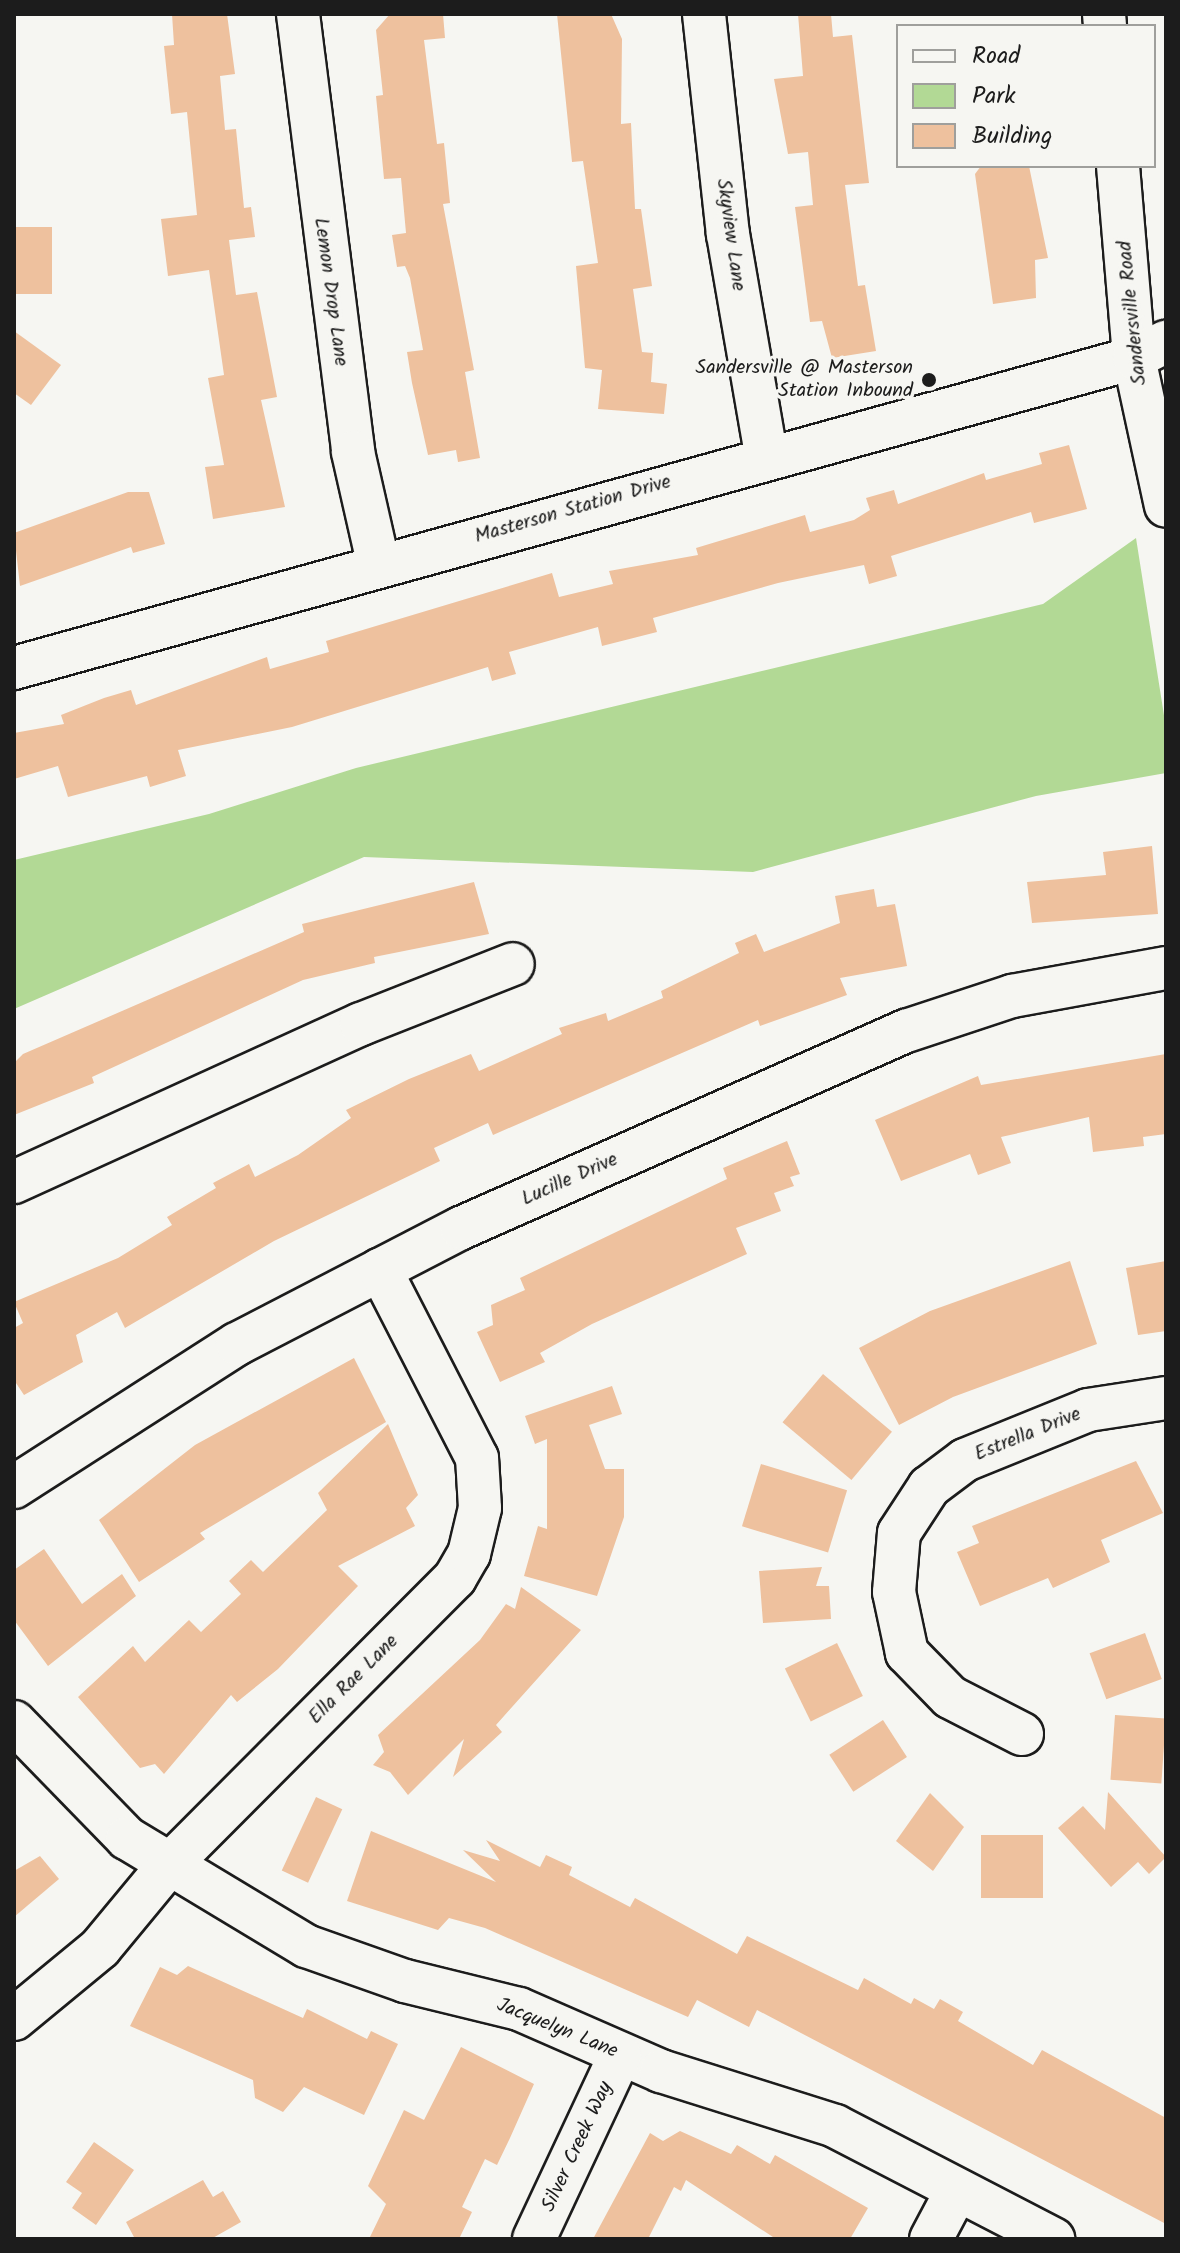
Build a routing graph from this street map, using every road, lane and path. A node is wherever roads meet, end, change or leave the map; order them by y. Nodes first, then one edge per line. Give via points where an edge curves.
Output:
1 (298, 14) edge
2 (704, 14) edge
3 (1118, 168) edge
4 (1150, 350) edge
5 (766, 455) junction
6 (1166, 506) edge
7 (379, 566) junction
8 (14, 668) edge
9 (513, 964) dead end
10 (1166, 968) edge
11 (14, 1182) edge
12 (380, 1269) junction
13 (1166, 1398) edge
14 (14, 1487) edge
15 (14, 1722) edge
16 (1022, 1734) dead end
17 (167, 1867) junction
18 (14, 2019) edge
19 (620, 2055) junction
20 (957, 2190) junction
21 (534, 2239) edge
22 (931, 2239) edge
23 (1053, 2239) edge

1 - 7 street, Lemon Drop Lane via 342,378
2 - 5 street, Skyview Lane via 728,234
3 - 4 street, Sandersville Road
4 - 5 street, Masterson Station Drive
4 - 6 street, Sandersville Road
5 - 7 street, Masterson Station Drive
7 - 8 street, Masterson Station Drive
9 - 11 street via 361,1024
10 - 12 street, Lucille Drive via 1012,996 906,1031
12 - 14 street, Lucille Drive via 174,1382
12 - 17 street, Ella Rae Lane via 473,1448 480,1508 472,1544 455,1578
13 - 16 street, Estrella Drive via 1088,1410 965,1460 929,1487 899,1533 894,1592 907,1653 950,1697
15 - 17 street, Jacquelyn Lane via 88,1804
17 - 18 street, Ella Rae Lane via 100,1948
17 - 19 street, Jacquelyn Lane via 306,1946 405,1981 519,2009
19 - 20 street, Jacquelyn Lane via 835,2126
19 - 21 street, Silver Creek Way
20 - 22 street
20 - 23 street, Jacquelyn Lane

